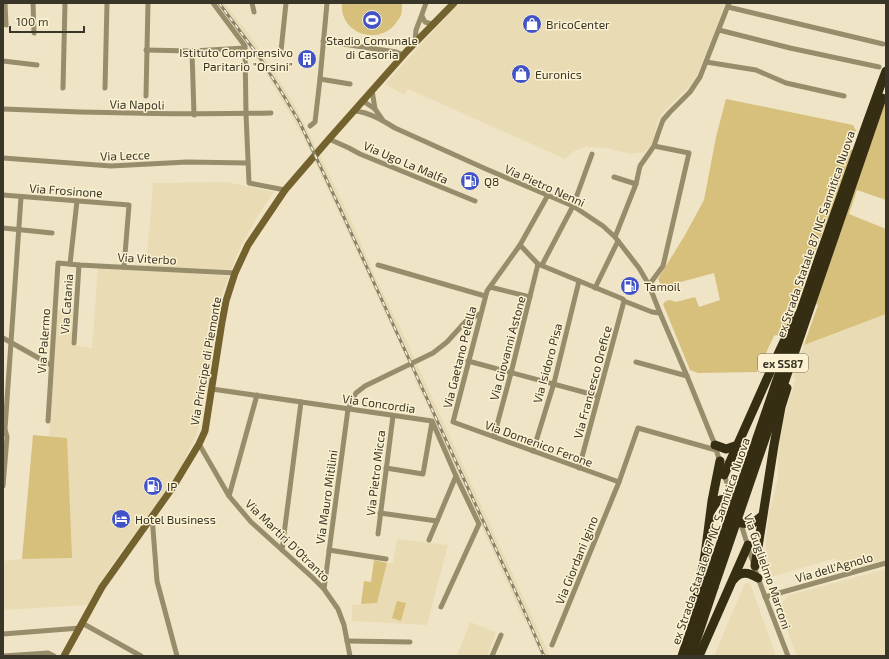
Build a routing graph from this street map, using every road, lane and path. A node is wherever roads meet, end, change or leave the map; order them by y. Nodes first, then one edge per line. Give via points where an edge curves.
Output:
1 (5, 3) edge
2 (33, 3) edge
3 (65, 3) edge
4 (107, 3) edge
5 (148, 3) edge
6 (208, 3) edge
7 (213, 3) edge
8 (252, 3) edge
9 (286, 3) edge
10 (327, 3) edge
11 (426, 3) edge
12 (454, 3) edge
13 (728, 5) edge
14 (254, 12) dead end
15 (422, 16) junction
16 (432, 24) junction
17 (6, 25) dead end
18 (719, 30) junction
19 (34, 33) dead end
20 (324, 41) junction
21 (415, 42) junction
22 (883, 44) dead end
23 (245, 48) junction
24 (146, 50) junction
25 (192, 50) junction
26 (281, 51) dead end
27 (404, 55) junction
28 (3, 61) edge
29 (706, 62) junction
30 (37, 65) dead end
31 (883, 69) edge
32 (320, 79) junction
33 (350, 84) dead end
34 (63, 88) dead end
35 (105, 88) dead end
36 (886, 88) edge
37 (372, 90) junction
38 (146, 96) dead end
39 (844, 96) dead end
40 (362, 101) junction
41 (3, 109) edge
42 (375, 109) junction
43 (354, 111) junction
44 (271, 113) dead end
45 (246, 114) junction
46 (194, 115) junction
47 (384, 122) junction
48 (310, 126) dead end
49 (329, 139) junction
50 (654, 146) junction
51 (592, 154) dead end
52 (3, 158) edge
53 (248, 162) junction
54 (614, 177) dead end
55 (636, 184) junction
56 (285, 190) junction
57 (3, 195) edge
58 (548, 195) junction
59 (21, 197) junction
60 (77, 201) junction
61 (475, 201) dead end
62 (574, 206) junction
63 (3, 228) edge
64 (19, 230) junction
65 (52, 233) dead end
66 (616, 239) junction
67 (520, 245) junction
68 (58, 263) joint
69 (70, 264) junction
70 (79, 265) junction
71 (378, 265) dead end
72 (540, 265) junction
73 (124, 267) junction
74 (235, 273) junction
75 (579, 281) junction
76 (649, 285) junction
77 (490, 286) junction
78 (595, 288) junction
79 (485, 296) junction
80 (530, 297) junction
81 (624, 301) junction
82 (804, 301) junction
83 (660, 313) junction
84 (480, 314) junction
85 (3, 338) edge
86 (11, 342) junction
87 (74, 343) dead end
88 (796, 347) junction
89 (468, 361) junction
90 (636, 362) dead end
91 (51, 365) junction
92 (511, 373) junction
93 (687, 376) junction
94 (554, 383) junction
95 (212, 389) junction
96 (257, 395) junction
97 (598, 396) junction
98 (301, 402) junction
99 (348, 409) junction
100 (393, 416) junction
101 (48, 421) dead end
102 (432, 421) junction
103 (453, 422) joint
104 (494, 436) junction
105 (199, 444) junction
106 (738, 445) junction
107 (715, 447) junction
108 (533, 450) junction
109 (720, 461) junction
110 (386, 468) junction
111 (579, 468) junction
112 (724, 475) junction
113 (456, 476) junction
114 (618, 482) junction
115 (3, 486) edge
116 (229, 496) junction
117 (731, 496) junction
118 (711, 512) junction
119 (380, 513) junction
120 (152, 516) junction
121 (762, 516) junction
122 (437, 522) junction
123 (741, 523) junction
124 (378, 534) dead end
125 (429, 540) dead end
126 (748, 545) junction
127 (282, 550) junction
128 (329, 550) junction
129 (386, 559) dead end
130 (886, 563) edge
131 (755, 566) junction
132 (758, 578) junction
133 (732, 582) junction
134 (324, 589) junction
135 (765, 597) junction
136 (441, 606) dead end
137 (695, 619) junction
138 (81, 626) junction
139 (3, 634) edge
140 (501, 635) dead end
141 (347, 641) junction
142 (410, 642) dead end
143 (552, 645) dead end
144 (3, 656) edge
145 (54, 656) edge
146 (64, 656) edge
147 (141, 656) edge
148 (178, 656) edge
149 (350, 656) edge
150 (492, 656) edge
151 (682, 656) edge
152 (691, 656) edge
153 (699, 656) edge
154 (788, 656) edge

1 - 17 street
2 - 19 street
3 - 34 street
4 - 35 street
5 - 24 street
6 - 7 street
7 - 23 street
8 - 14 street
9 - 26 street
10 - 20 street
11 - 15 street
12 - 16 main road, Via Principe di Piemonte
13 - 18 street
13 - 22 street
15 - 16 street via 425,22
15 - 21 street via 416,30
16 - 21 main road, Via Principe di Piemonte
18 - 29 street
18 - 31 street
20 - 27 street
20 - 32 street
21 - 27 main road, Via Principe di Piemonte
23 - 25 street
23 - 45 street
24 - 25 street
24 - 38 street
25 - 46 street
27 - 37 main road, Via Principe di Piemonte
28 - 30 street
29 - 39 street via 756,70 786,83
29 - 50 street via 690,92 663,120
31 - 82 highway, ex Strada Statale 87 NC Sannitica Nuova / ex SS87, bridge
32 - 33 street
32 - 48 street via 315,122
36 - 88 highway, ex Strada Statale 87 NC Sannitica Nuova / ex SS87, bridge
37 - 40 main road, Via Principe di Piemonte
37 - 42 street
40 - 42 street
40 - 43 main road, Via Principe di Piemonte
41 - 46 street, Via Napoli
42 - 47 street
43 - 47 street, Via Pietro Nenni via 367,113
43 - 49 main road, Via Principe di Piemonte
44 - 45 street, Via Napoli
45 - 46 street, Via Napoli
45 - 53 street
47 - 58 street, Via Pietro Nenni
49 - 56 main road, Via Principe di Piemonte
49 - 61 street, Via Ugo La Malfa
50 - 55 street via 640,166
50 - 76 street via 689,152 663,266
51 - 62 street, Via Giovanni Astone
52 - 53 street, Via Lecce via 111,166
53 - 56 street via 250,183
54 - 55 street
55 - 66 street
56 - 74 main road, Via Principe di Piemonte via 248,245
57 - 59 street, Via Frosinone
58 - 62 street, Via Pietro Nenni
58 - 67 street, Via Gaetano Pelella
59 - 60 street, Via Frosinone
59 - 64 street
60 - 69 street
60 - 73 street, Via Frosinone via 128,205
62 - 66 street, Via Pietro Nenni via 599,223
62 - 72 street, Via Giovanni Astone
63 - 64 street
64 - 65 street
64 - 86 street
66 - 76 street, Via Pietro Nenni
66 - 78 street
67 - 72 street
67 - 77 street, Via Gaetano Pelella
68 - 69 street, Via Viterbo
68 - 91 street, Via Palermo
69 - 70 street, Via Viterbo
70 - 73 street, Via Viterbo
70 - 87 street, Via Catania
71 - 79 street, Via Gaetano Pelella
72 - 75 street
72 - 80 street, Via Giovanni Astone
73 - 74 street, Via Viterbo
74 - 95 main road, Via Principe di Piemonte via 222,322
75 - 78 street
75 - 94 street, Via Isidoro Pisa
76 - 83 street, Via Pietro Nenni
77 - 79 street, Via Gaetano Pelella
77 - 80 street
78 - 81 street
79 - 84 street, Via Gaetano Pelella
80 - 92 street, Via Giovanni Astone
81 - 83 street
81 - 97 street, Via Francesco Orefice
82 - 106 highway, bridge
82 - 137 highway, ex Strada Statale 87 NC Sannitica Nuova / ex SS87, bridge
83 - 93 street, Via Pietro Nenni
84 - 89 street, Via Gaetano Pelella
84 - 99 street via 466,321 448,342 433,353 365,386 356,393
85 - 86 street
86 - 91 street
86 - 115 street
88 - 121 highway, bridge via 790,380 780,408
88 - 152 highway, ex Strada Statale 87 NC Sannitica Nuova / ex SS87, bridge
89 - 92 street
89 - 103 street, Via Gaetano Pelella
90 - 93 street
91 - 101 street, Via Palermo
92 - 94 street
92 - 104 street, Via Giovanni Astone
93 - 107 street, Via Pietro Nenni
94 - 97 street
94 - 108 street, Via Isidoro Pisa
95 - 96 street, Via Concordia
95 - 105 main road, Via Principe di Piemonte
96 - 98 street, Via Concordia
96 - 116 street
97 - 111 street, Via Francesco Orefice
98 - 99 street, Via Concordia
98 - 127 street
99 - 100 street, Via Concordia
99 - 128 street, Via Mauro Mitilini
100 - 102 street, Via Concordia
100 - 110 street, Via Pietro Micca
102 - 110 street via 424,474
102 - 113 street
103 - 104 street, Via Domenico Ferone
104 - 108 street, Via Domenico Ferone
105 - 116 street, Via Martiri D'Otranto
105 - 120 main road, Via Principe di Piemonte
106 - 107 highway via 726,449
106 - 112 highway
107 - 109 street, Via Pietro Nenni
107 - 114 street, Via Giordani Igino via 638,428
108 - 111 street, Via Domenico Ferone
109 - 112 street, Via Pietro Nenni
109 - 118 highway
110 - 119 street, Via Pietro Micca
111 - 114 street, Via Domenico Ferone
112 - 117 street, Via Pietro Nenni
113 - 122 street
113 - 136 street via 480,524
114 - 143 street, Via Giordani Igino
116 - 127 street, Via Martiri D'Otranto via 251,522
117 - 118 highway via 720,499
117 - 123 street, Via Guglielmo Marconi
118 - 137 highway, bridge
119 - 122 street
119 - 124 street, Via Pietro Micca
120 - 138 main road, Via Principe di Piemonte via 102,587
120 - 148 street via 157,581
121 - 123 highway via 752,524
121 - 131 highway
122 - 125 street
123 - 126 street, Via Guglielmo Marconi
126 - 131 street, Via Guglielmo Marconi
126 - 133 highway
127 - 134 street, Via Martiri D'Otranto
128 - 129 street
128 - 134 street, Via Mauro Mitilini
130 - 135 street, Via dell'Agnolo
131 - 132 street, Via Guglielmo Marconi
132 - 133 highway via 742,573
132 - 135 street, Via Guglielmo Marconi
133 - 153 highway
134 - 141 street, Via Martiri D'Otranto via 338,609
135 - 154 street, Via Guglielmo Marconi
137 - 151 highway, ex Strada Statale 87 NC Sannitica Nuova / ex SS87, bridge
138 - 139 street
138 - 146 main road, Via Principe di Piemonte
138 - 147 street
140 - 150 street
141 - 142 street
141 - 149 street, Via Martiri D'Otranto
144 - 145 street via 48,653

